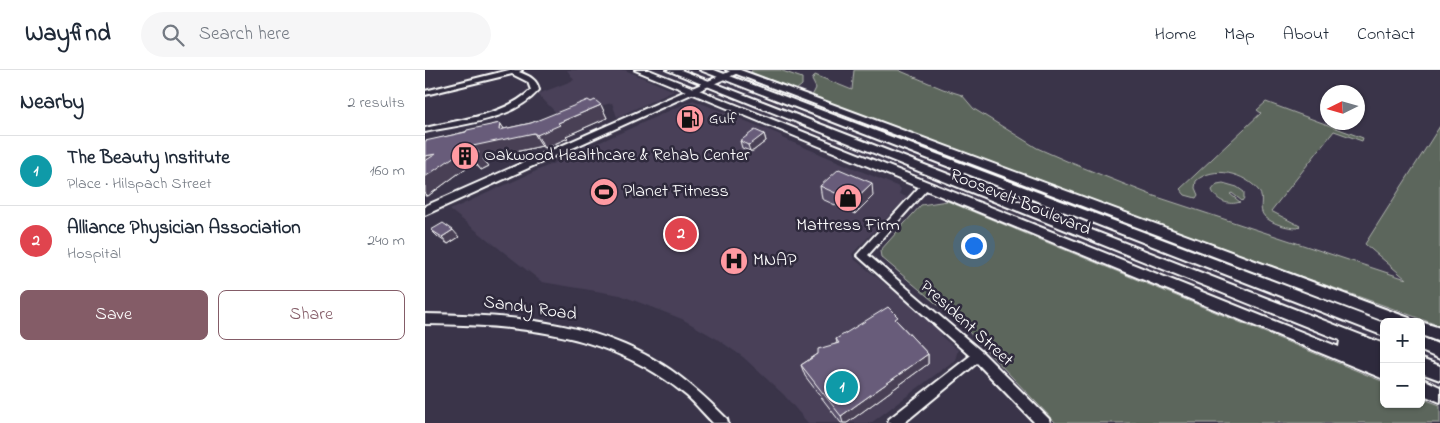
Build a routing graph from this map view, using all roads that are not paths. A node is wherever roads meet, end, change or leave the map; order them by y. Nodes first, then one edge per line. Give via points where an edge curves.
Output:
1 (640, 70) edge
2 (672, 70) edge
3 (705, 70) edge
4 (516, 71) edge
5 (732, 72) edge
6 (707, 84) junction
7 (691, 91) junction
8 (425, 93) edge
9 (868, 121) junction
10 (425, 130) edge
11 (919, 152) junction
12 (925, 186) junction
13 (426, 212) edge
14 (1128, 232) junction
15 (1215, 251) junction
16 (1297, 317) junction
17 (1394, 318) edge
18 (425, 320) edge
19 (1380, 328) edge
20 (1425, 329) edge
21 (1440, 335) edge
22 (1425, 346) edge
23 (1380, 349) edge
24 (1440, 352) edge
25 (979, 356) junction
26 (1382, 363) edge
27 (1425, 367) edge
28 (1380, 370) edge
29 (1440, 373) edge
30 (1425, 388) edge
31 (1439, 395) edge
32 (722, 423) edge
33 (894, 423) edge
34 (1044, 423) edge

1 - 7 highway, Roosevelt Boulevard
2 - 6 highway, Roosevelt Boulevard
3 - 5 highway, Roosevelt Boulevard
4 - 8 street
4 - 10 street via 535,85 535,90 523,102 503,111
5 - 6 main road
5 - 9 highway, Roosevelt Boulevard
5 - 11 highway, Roosevelt Boulevard
6 - 7 main road
6 - 16 highway, Roosevelt Boulevard
7 - 12 highway, Roosevelt Boulevard
7 - 13 main road
9 - 11 highway
9 - 15 highway, Roosevelt Boulevard
11 - 14 highway, Roosevelt Boulevard
12 - 25 street, President Street via 862,255
12 - 28 highway, Roosevelt Boulevard
14 - 15 highway
14 - 19 highway, Roosevelt Boulevard
15 - 17 highway, Roosevelt Boulevard
16 - 23 highway, Roosevelt Boulevard
16 - 26 highway
18 - 32 street, Sandy Road via 476,319 539,324 586,335 642,359 676,380
20 - 21 highway
22 - 24 highway
25 - 33 street
25 - 34 street, President Street
27 - 29 highway
30 - 31 highway

